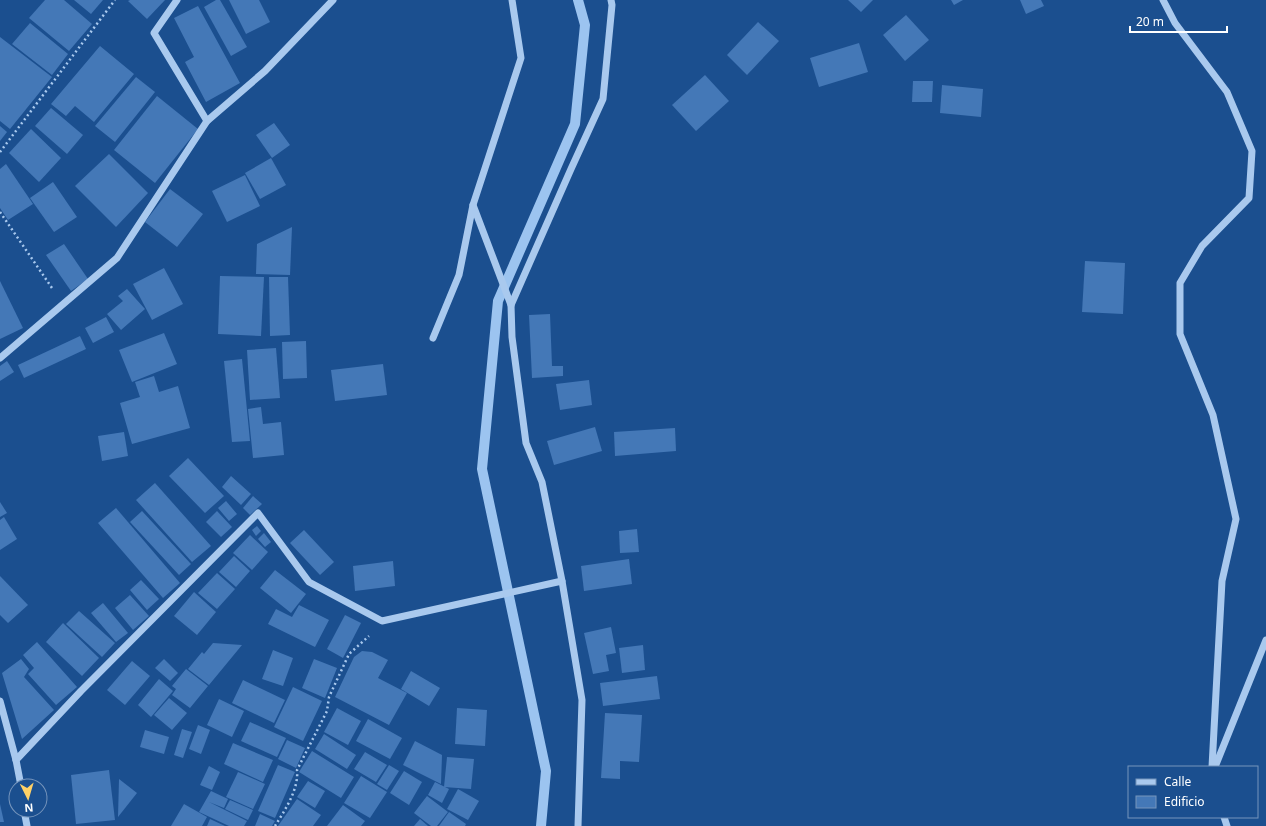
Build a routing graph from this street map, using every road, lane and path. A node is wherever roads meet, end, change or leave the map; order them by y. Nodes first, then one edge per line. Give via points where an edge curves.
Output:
1 (115, 0) edge
2 (177, 0) edge
3 (333, 0) edge
4 (512, 0) edge
5 (611, 0) edge
6 (1163, 0) edge
7 (207, 121) junction
8 (0, 152) edge
9 (473, 205) junction
10 (0, 212) edge
11 (63, 305) junction
12 (511, 305) junction
13 (432, 338) dead end
14 (0, 358) edge
15 (562, 581) junction
16 (382, 621) junction
17 (1266, 640) edge
18 (0, 701) edge
19 (16, 760) junction
20 (1214, 766) edge
21 (1214, 766) edge
22 (19, 778) edge
23 (275, 826) edge
24 (578, 826) edge

1 - 8 path
2 - 7 street via 154,33
3 - 7 street via 265,71
4 - 9 street via 521,58
5 - 12 street via 603,99
6 - 20 street via 1175,23 1227,92 1252,151 1249,198 1202,246 1180,282 1180,334 1213,415 1236,518 1222,581
7 - 11 street via 117,258
9 - 12 street
9 - 13 street via 458,275
10 - 11 path
11 - 14 street
12 - 15 street via 512,337 526,444 542,482
15 - 16 street
15 - 24 street via 582,700
16 - 19 street via 308,582 258,513
16 - 23 path via 364,642 349,654 329,697 327,711 297,770 291,799
17 - 21 street
18 - 19 street
19 - 22 street

